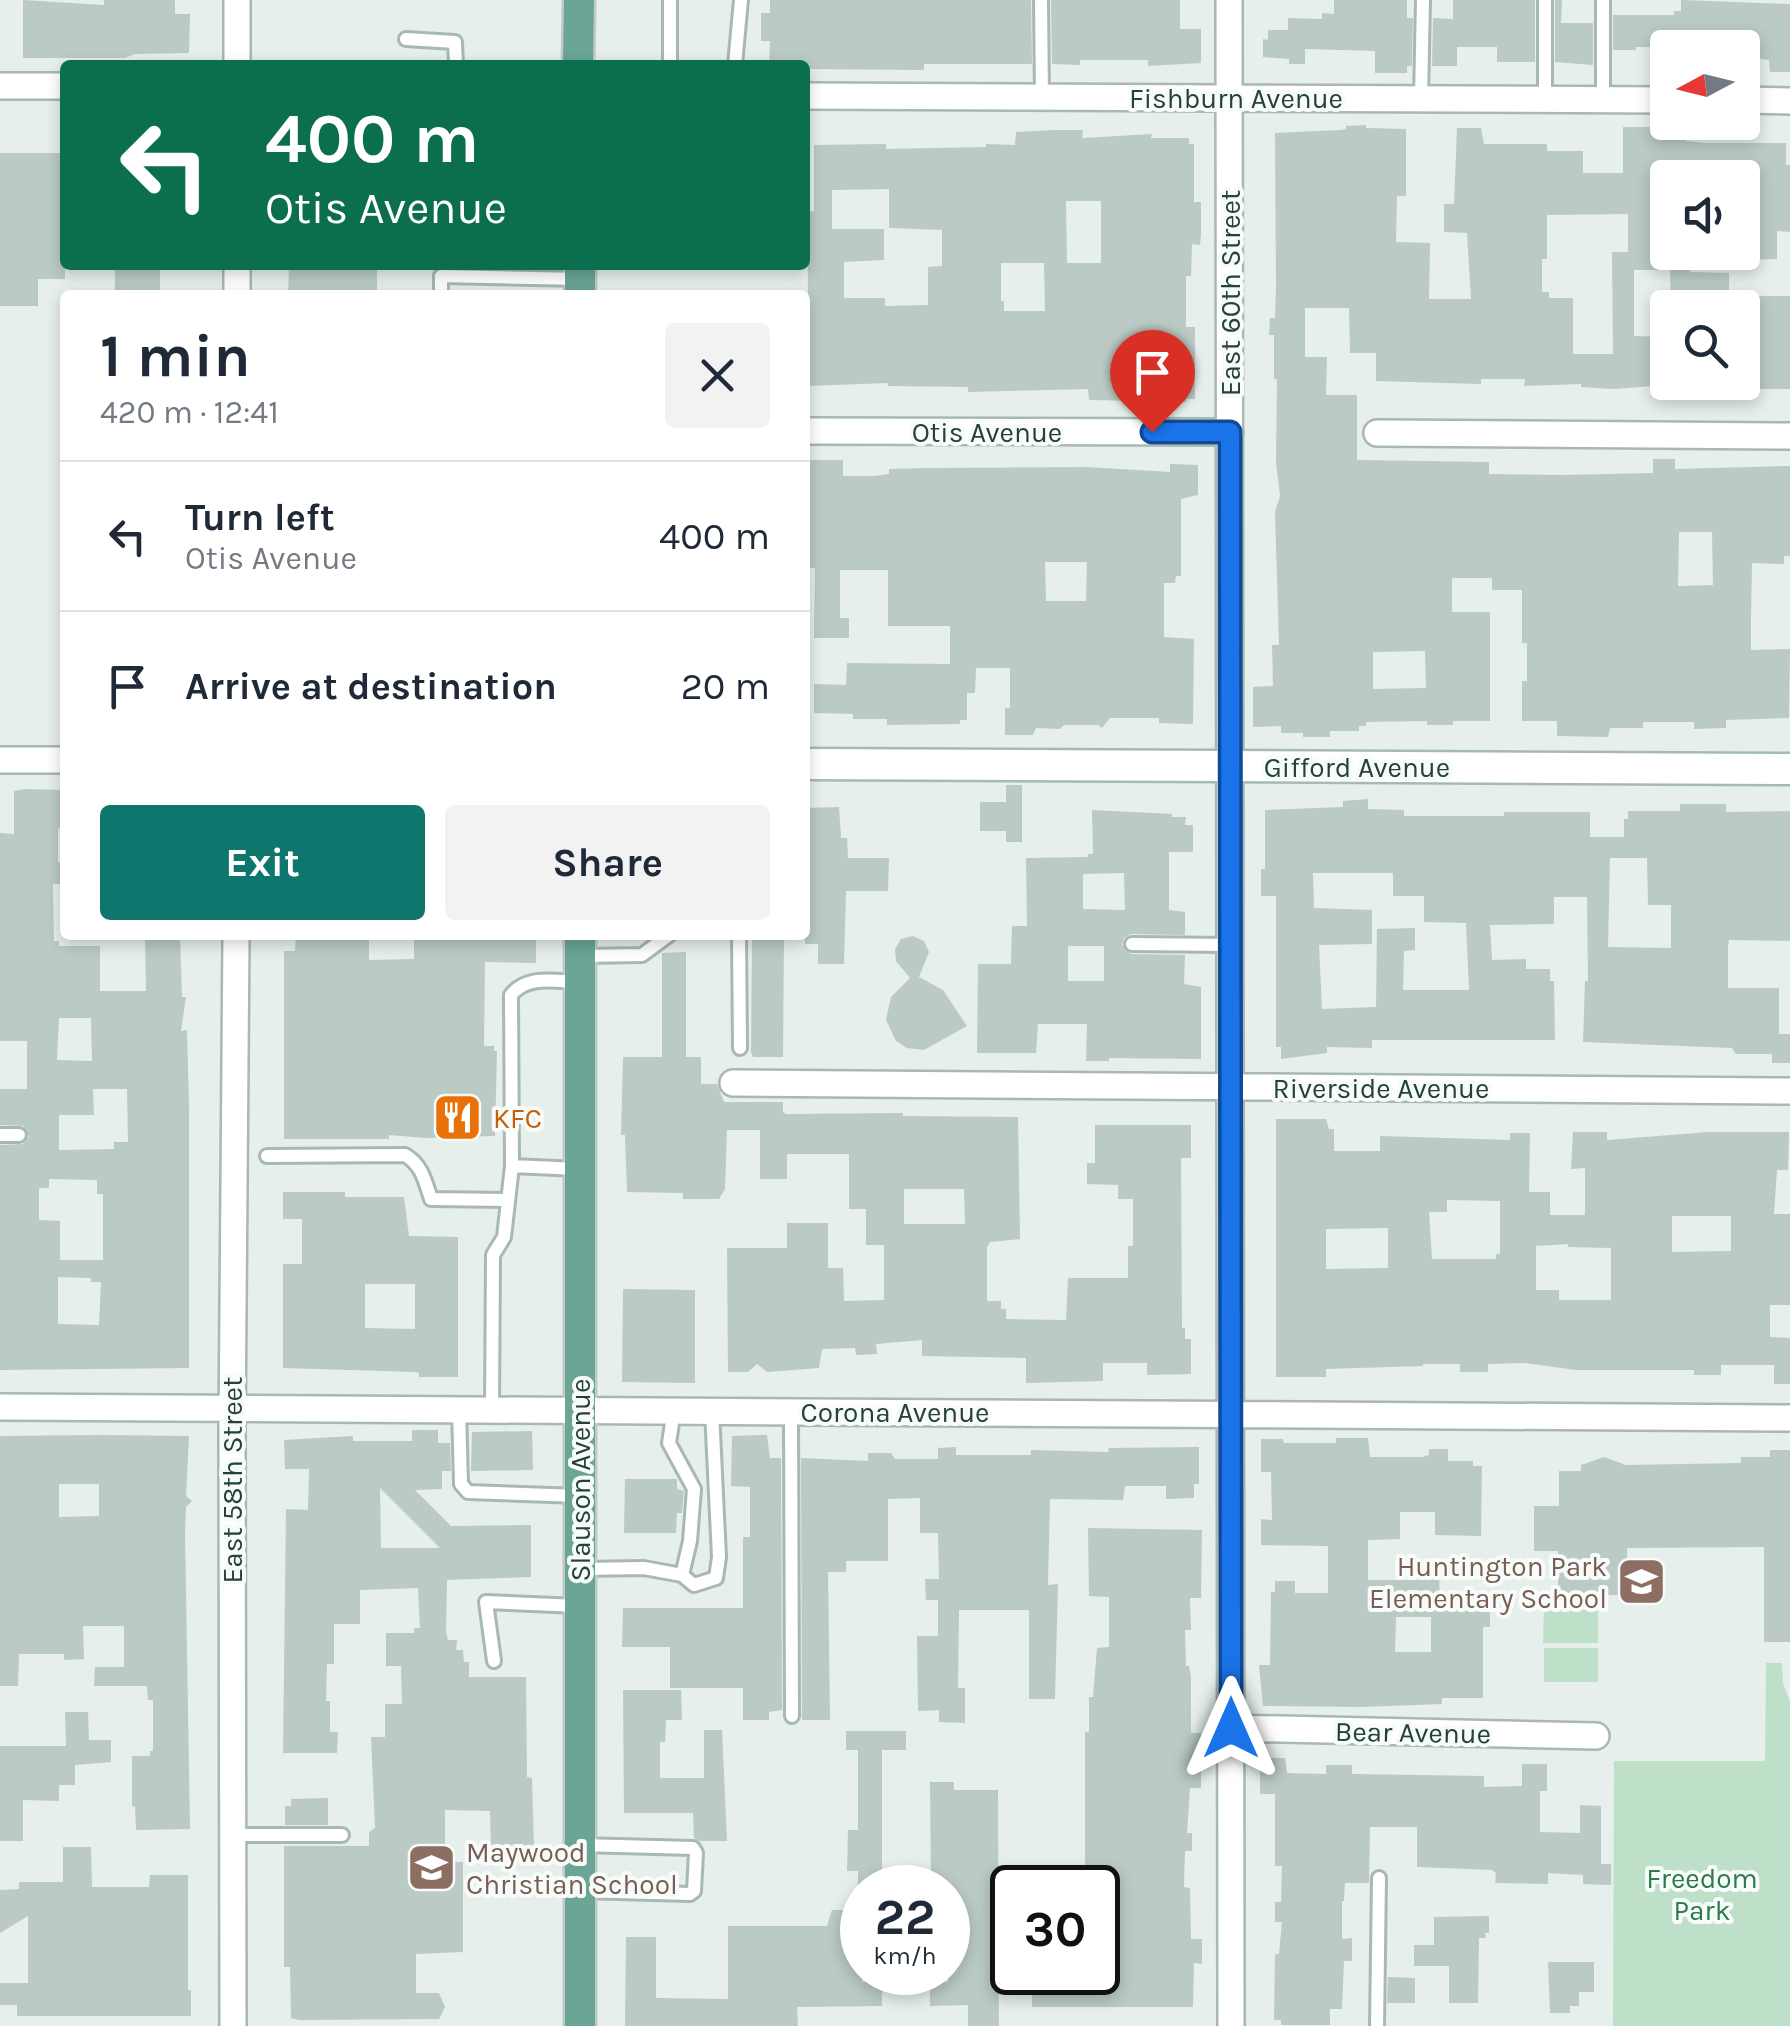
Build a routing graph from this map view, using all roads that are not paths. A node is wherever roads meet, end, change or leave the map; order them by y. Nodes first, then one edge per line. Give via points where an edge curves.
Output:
1 (237, 0) edge
2 (580, 0) edge
3 (670, 0) edge
4 (741, 0) edge
5 (1041, 0) edge
6 (1230, 0) edge
7 (1423, 0) edge
8 (1544, 0) edge
9 (1603, 0) edge
10 (406, 39) dead end
11 (236, 60) edge
12 (456, 60) edge
13 (578, 60) edge
14 (670, 60) edge
15 (735, 60) edge
16 (0, 86) edge
17 (60, 86) edge
18 (810, 96) edge
19 (1042, 97) junction
20 (1230, 98) junction
21 (1420, 99) junction
22 (1545, 100) junction
23 (1603, 100) junction
24 (1650, 100) edge
25 (1760, 100) edge
26 (1790, 101) edge
27 (580, 280) edge
28 (441, 290) edge
29 (810, 431) edge
30 (1230, 432) junction
31 (1376, 433) dead end
32 (1790, 436) edge
33 (0, 760) edge
34 (60, 760) edge
35 (810, 764) edge
36 (1230, 766) junction
37 (1790, 768) edge
38 (236, 940) edge
39 (662, 940) edge
40 (739, 940) edge
41 (1132, 944) dead end
42 (1230, 945) junction
43 (580, 958) edge
44 (740, 1048) dead end
45 (732, 1083) dead end
46 (1230, 1087) junction
47 (1790, 1092) edge
48 (0, 1135) edge
49 (19, 1135) dead end
50 (267, 1156) dead end
51 (512, 1166) junction
52 (580, 1169) junction
53 (508, 1200) junction
54 (0, 1407) edge
55 (232, 1408) junction
56 (459, 1409) junction
57 (492, 1409) junction
58 (580, 1410) junction
59 (674, 1410) junction
60 (712, 1410) junction
61 (792, 1411) junction
62 (1230, 1414) junction
63 (1790, 1418) edge
64 (580, 1496) junction
65 (580, 1569) junction
66 (682, 1575) junction
67 (580, 1606) junction
68 (494, 1660) dead end
69 (792, 1716) dead end
70 (1231, 1728) junction
71 (1596, 1736) dead end
72 (232, 1835) junction
73 (342, 1836) dead end
74 (580, 1844) junction
75 (1378, 1878) dead end
76 (580, 1891) junction
77 (233, 2026) edge
78 (580, 2026) edge
79 (1231, 2026) edge
80 (1377, 2026) edge

1 - 11 street
2 - 13 main road
3 - 14 lane
4 - 15 lane
5 - 19 lane
6 - 20 street, East 60th Street
7 - 21 lane
8 - 22 lane
9 - 23 lane
10 - 12 lane via 456,42
16 - 17 street
18 - 19 street, Fishburn Avenue
19 - 20 street, Fishburn Avenue
20 - 21 street, Fishburn Avenue
20 - 30 street, East 60th Street
21 - 22 street, Fishburn Avenue
22 - 23 street, Fishburn Avenue
23 - 24 street, Fishburn Avenue
25 - 26 street
27 - 28 lane via 442,276
29 - 30 street, Otis Avenue
30 - 36 street, East 60th Street
31 - 32 street
33 - 34 street
35 - 36 street, Gifford Avenue
36 - 37 street, Gifford Avenue
36 - 42 street, East 60th Street
38 - 55 street, East 58th Street
39 - 43 lane via 642,955
40 - 44 lane
41 - 42 lane
42 - 46 street, East 60th Street
43 - 51 lane via 519,985 511,995
43 - 52 main road, Slauson Avenue
45 - 46 street, Riverside Avenue
46 - 47 street, Riverside Avenue
46 - 62 street, East 60th Street
48 - 49 lane
50 - 53 lane via 404,1155 423,1172 431,1199
51 - 52 lane
51 - 53 lane
52 - 58 main road, Slauson Avenue
53 - 57 lane via 504,1237 493,1255
54 - 55 street, Corona Avenue
55 - 56 street, Corona Avenue
55 - 72 street, East 58th Street
56 - 57 street, Corona Avenue
56 - 64 lane via 461,1484 468,1492
57 - 58 street, Corona Avenue
58 - 59 street, Corona Avenue
58 - 64 main road, Slauson Avenue
59 - 60 street, Corona Avenue
59 - 66 lane via 669,1443 694,1489
60 - 61 street, Corona Avenue
60 - 66 lane via 716,1578 694,1585
61 - 62 street, Corona Avenue
61 - 69 lane
62 - 63 street, Corona Avenue
62 - 70 street, East 60th Street
64 - 65 main road, Slauson Avenue
65 - 66 lane
65 - 67 main road, Slauson Avenue
67 - 68 lane via 486,1602
67 - 74 main road, Slauson Avenue
70 - 71 street, Bear Avenue
70 - 79 street, East 60th Street
72 - 73 lane
72 - 77 street, East 58th Street
74 - 76 main road, Slauson Avenue
74 - 76 lane via 696,1853 690,1894
75 - 80 lane
76 - 78 main road, Slauson Avenue

